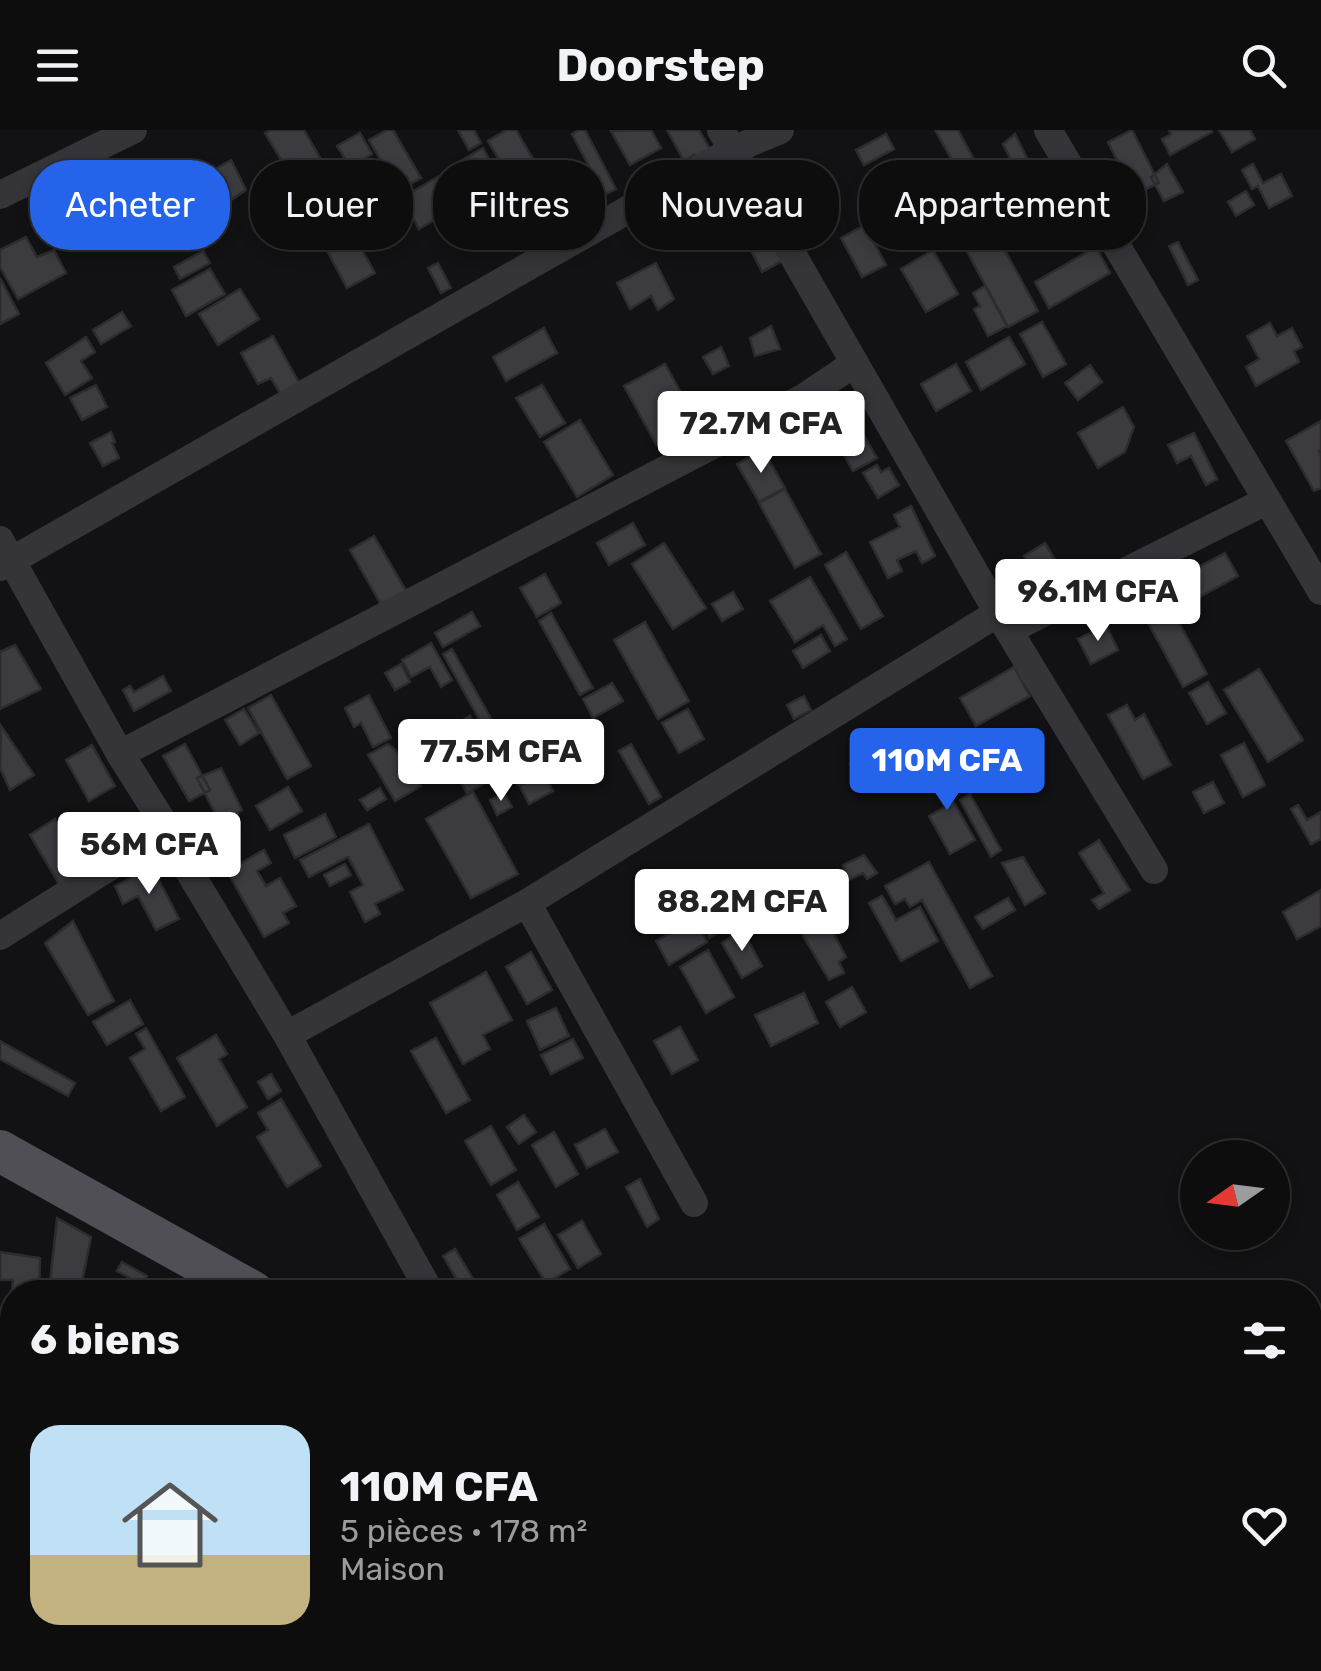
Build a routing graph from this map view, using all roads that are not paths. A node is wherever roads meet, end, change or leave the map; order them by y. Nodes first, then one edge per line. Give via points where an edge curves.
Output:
1 (133, 130) edge
2 (780, 130) edge
3 (1048, 130) edge
4 (727, 140) edge
5 (0, 195) edge
6 (855, 363) junction
7 (1266, 501) junction
8 (4, 556) edge
9 (1321, 591) edge
10 (1004, 622) junction
11 (120, 754) junction
12 (168, 830) junction
13 (1154, 870) dead end
14 (528, 903) junction
15 (0, 936) edge
16 (287, 1035) junction
17 (0, 1151) edge
18 (694, 1203) dead end
19 (221, 1280) edge
20 (423, 1280) edge

1 - 5 street
2 - 4 street
3 - 7 street
4 - 6 street
4 - 8 street
6 - 10 street
6 - 11 street via 803,398
7 - 9 street
7 - 10 street
8 - 11 street
10 - 13 street
10 - 14 street
11 - 12 street
12 - 15 street
12 - 16 street
14 - 16 street
14 - 18 street
16 - 20 street
17 - 19 main road

